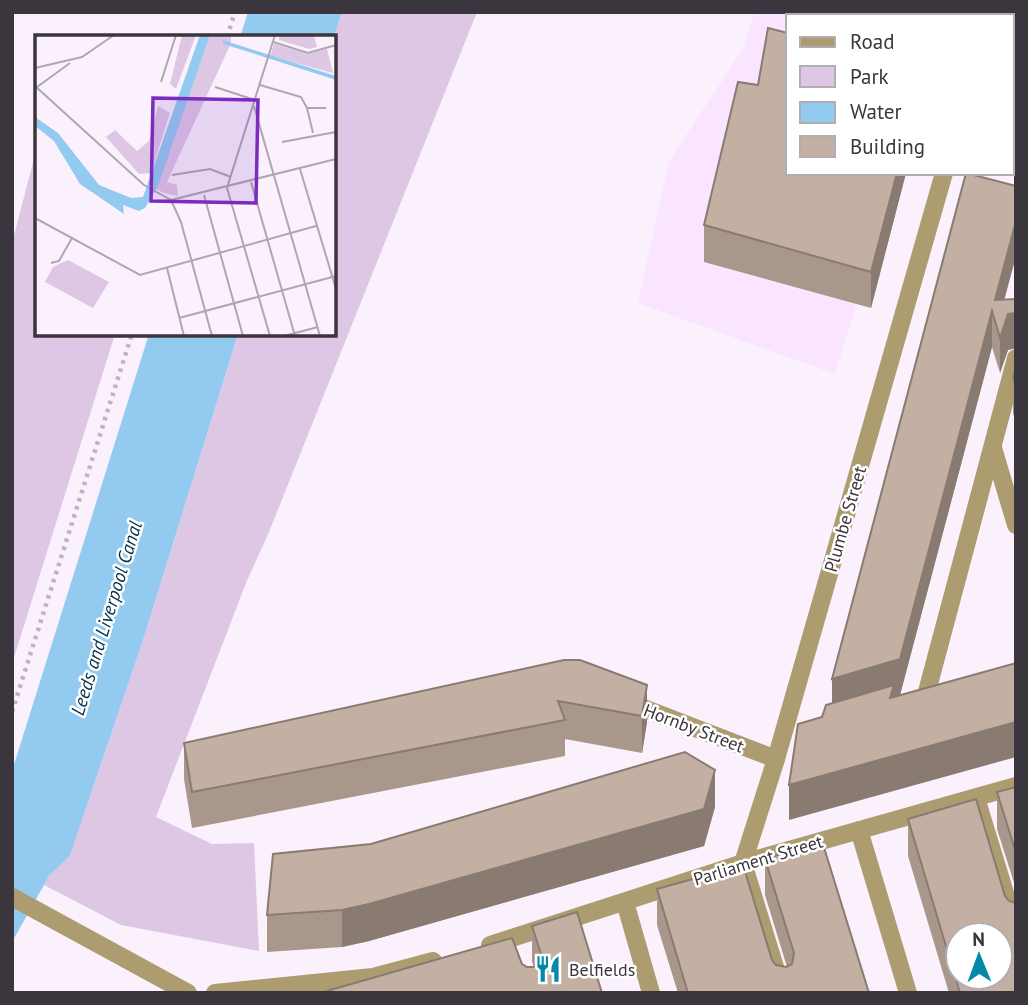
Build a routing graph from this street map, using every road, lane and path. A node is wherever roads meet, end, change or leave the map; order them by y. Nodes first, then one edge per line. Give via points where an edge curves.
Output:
1 (235, 12) edge
2 (228, 35) edge
3 (943, 175) edge
4 (131, 336) edge
5 (1016, 358) edge
6 (992, 447) junction
7 (1016, 525) edge
8 (608, 695) edge
9 (925, 699) edge
10 (12, 712) edge
11 (807, 734) edge
12 (781, 741) junction
13 (776, 759) junction
14 (1016, 786) edge
15 (976, 797) junction
16 (859, 830) junction
17 (743, 863) junction
18 (12, 897) edge
19 (625, 902) junction
20 (1016, 929) edge
21 (473, 950) edge
22 (446, 957) edge
23 (393, 972) junction
24 (188, 993) edge
25 (215, 993) edge
26 (399, 993) edge
27 (651, 993) edge
28 (783, 993) edge
29 (908, 993) edge

1 - 2 path
3 - 12 street, Plumbe Street
4 - 10 path
5 - 6 street
6 - 7 street
6 - 9 street
8 - 13 street, Hornby Street
11 - 12 street
12 - 13 street, Plumbe Street
13 - 17 street, Plumbe Street
14 - 15 street, Parliament Street
15 - 16 street, Parliament Street
15 - 20 street
16 - 17 street, Parliament Street
16 - 29 street
17 - 19 street, Parliament Street
17 - 28 street
18 - 24 street
19 - 21 street, Parliament Street via 515,944
19 - 27 street
22 - 23 street
23 - 25 street
23 - 26 street

